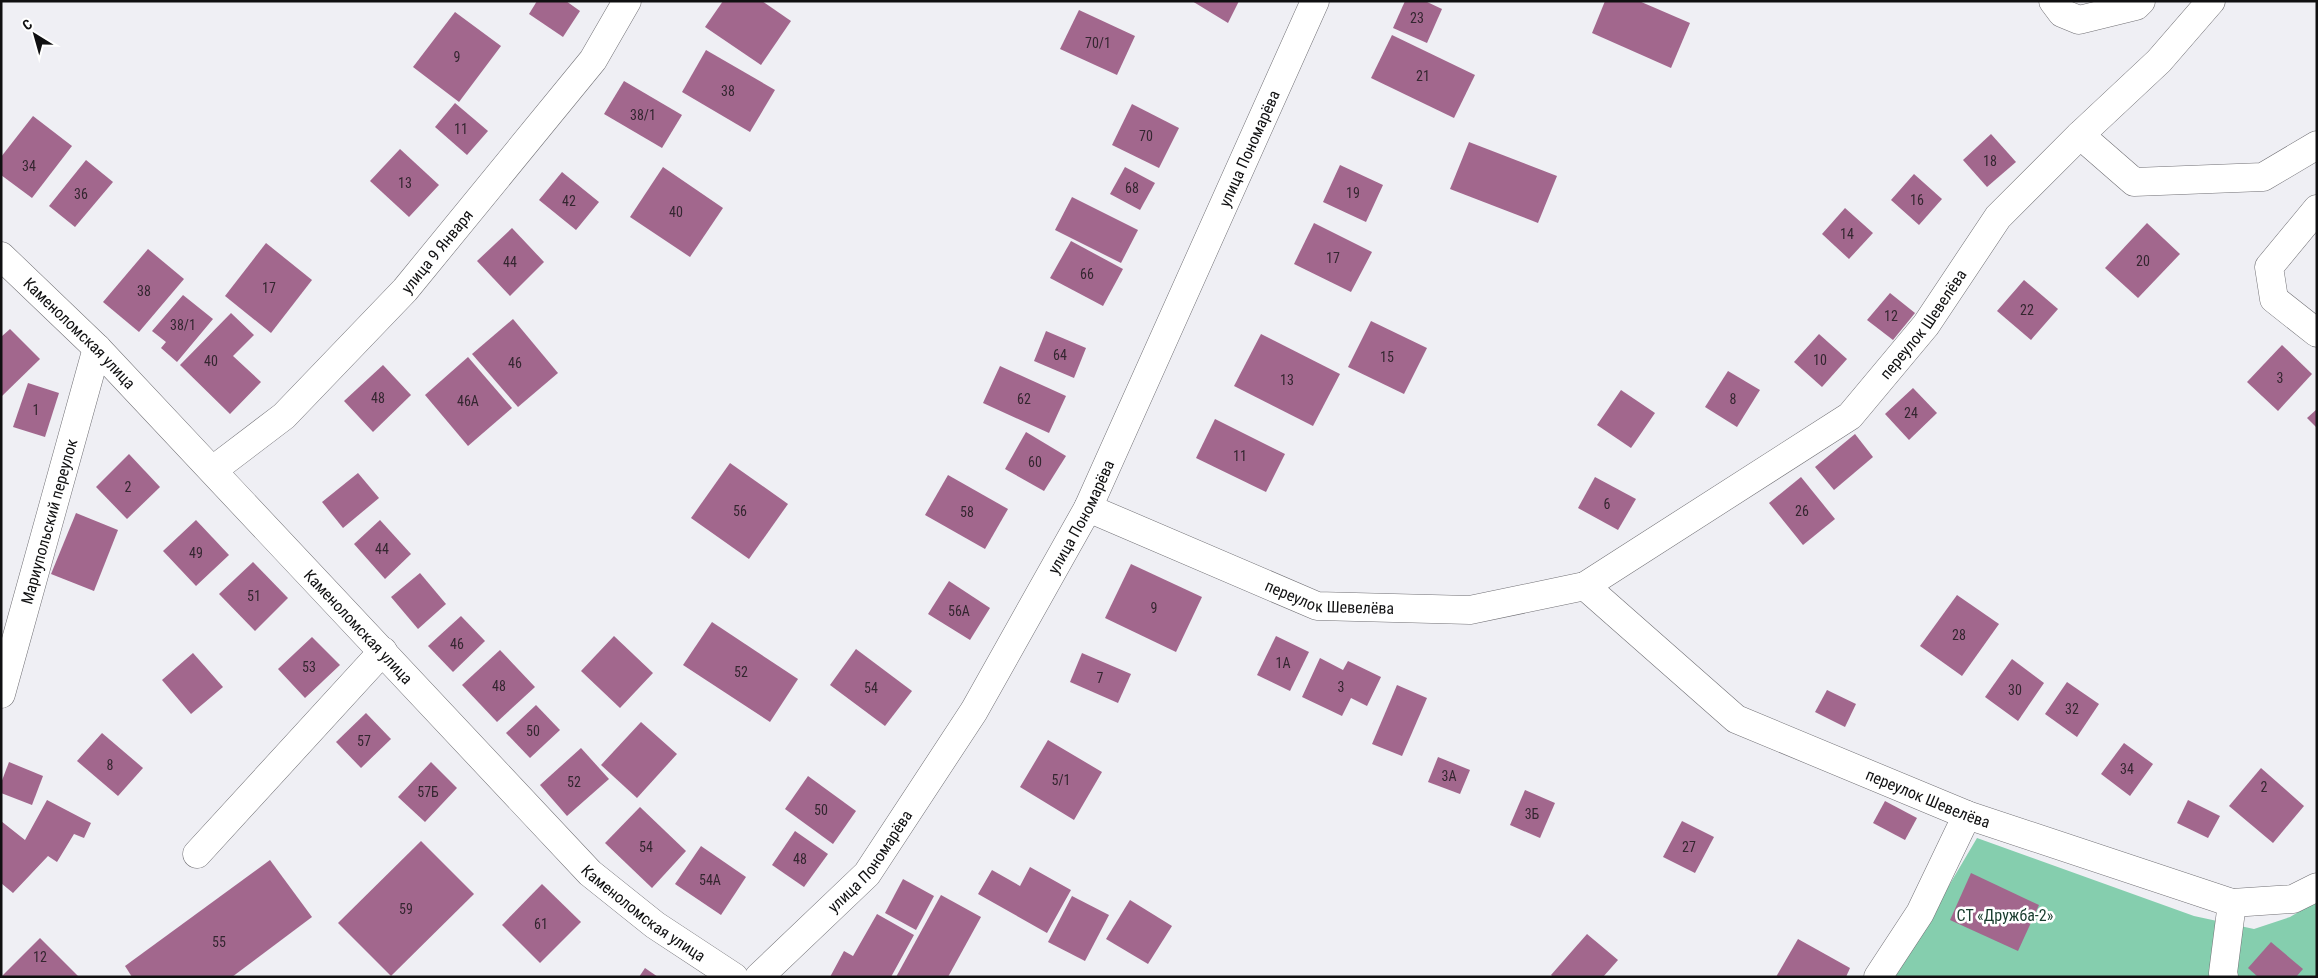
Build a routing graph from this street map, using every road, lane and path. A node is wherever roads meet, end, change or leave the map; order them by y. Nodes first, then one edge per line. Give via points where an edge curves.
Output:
1 (627, 1) edge
2 (1315, 1) edge
3 (2054, 1) edge
4 (2141, 1) edge
5 (2211, 1) edge
6 (2080, 135) junction
7 (2317, 146) edge
8 (2317, 209) edge
9 (1, 256) edge
10 (2317, 333) edge
11 (97, 348) junction
12 (212, 470) junction
13 (1088, 508) junction
14 (1585, 586) junction
15 (383, 651) junction
16 (1, 694) edge
17 (1967, 815) junction
18 (197, 854) dead end
19 (2317, 887) edge
20 (2232, 903) junction
21 (734, 977) edge
22 (759, 977) edge
23 (1878, 977) edge
24 (2224, 977) edge

1 - 12 street, улица 9 Января via 593,60 405,290 284,416
2 - 13 street, улица Пономарёва
3 - 4 street via 2062,13 2079,20 2136,6
5 - 6 street, переулок Шевелёва via 2159,61
6 - 7 street via 2134,182 2263,178
6 - 14 street, переулок Шевелёва via 1998,217 1926,325 1850,416
8 - 10 street via 2269,267 2274,300
9 - 11 street, Каменоломская улица
11 - 12 street, Каменоломская улица
11 - 16 street, Мариупольский переулок
12 - 15 street, Каменоломская улица
13 - 14 street, переулок Шевелёва via 1317,606 1470,610
13 - 22 street, улица Пономарёва via 974,711 867,874
14 - 17 street, переулок Шевелёва via 1736,719
15 - 18 street
15 - 21 street, Каменоломская улица via 590,873 655,925
17 - 20 street, переулок Шевелёва
17 - 23 street via 1920,913
19 - 20 street, переулок Шевелёва via 2293,899
20 - 24 street

